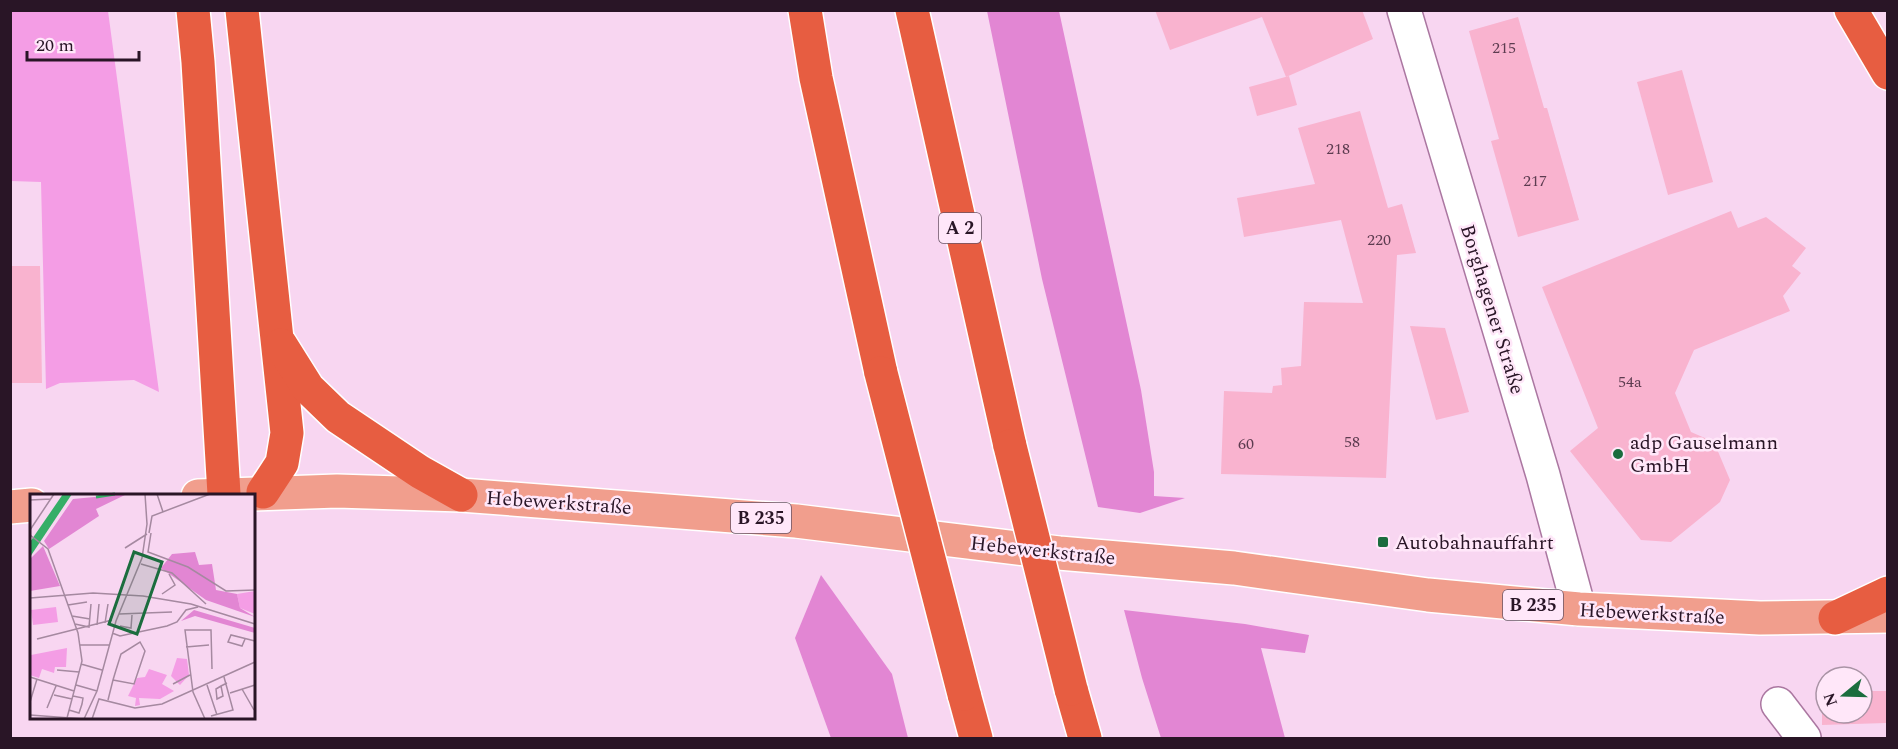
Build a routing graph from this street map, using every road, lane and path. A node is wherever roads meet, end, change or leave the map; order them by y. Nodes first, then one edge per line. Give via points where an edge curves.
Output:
1 (193, 10) edge
2 (242, 10) edge
3 (805, 10) edge
4 (912, 10) edge
5 (1404, 10) edge
6 (1851, 10) edge
7 (1887, 73) edge
8 (279, 342) junction
9 (263, 492) junction
10 (211, 494) edge
11 (228, 494) edge
12 (461, 495) junction
13 (30, 505) edge
14 (10, 507) edge
15 (1887, 593) edge
16 (1579, 609) junction
17 (1887, 616) edge
18 (1835, 618) junction
19 (1778, 704) dead end
20 (976, 738) edge
21 (1085, 738) edge
22 (1804, 738) edge

1 - 10 highway via 198,62
2 - 8 highway
3 - 20 highway, bridge via 816,78 881,373
4 - 21 highway, A 2, bridge via 1010,446
5 - 16 street, Borghagener Straße via 1543,475
6 - 7 highway
8 - 9 highway via 287,433 282,463
8 - 12 highway via 308,388 338,417
9 - 11 main road, Hebewerkstraße / B 235
9 - 12 main road, Hebewerkstraße / B 235
12 - 16 main road, Hebewerkstraße / B 235 via 796,521
13 - 14 main road
15 - 18 highway
16 - 18 main road, Hebewerkstraße / B 235
17 - 18 main road, Hebewerkstraße / B 235
19 - 22 street

